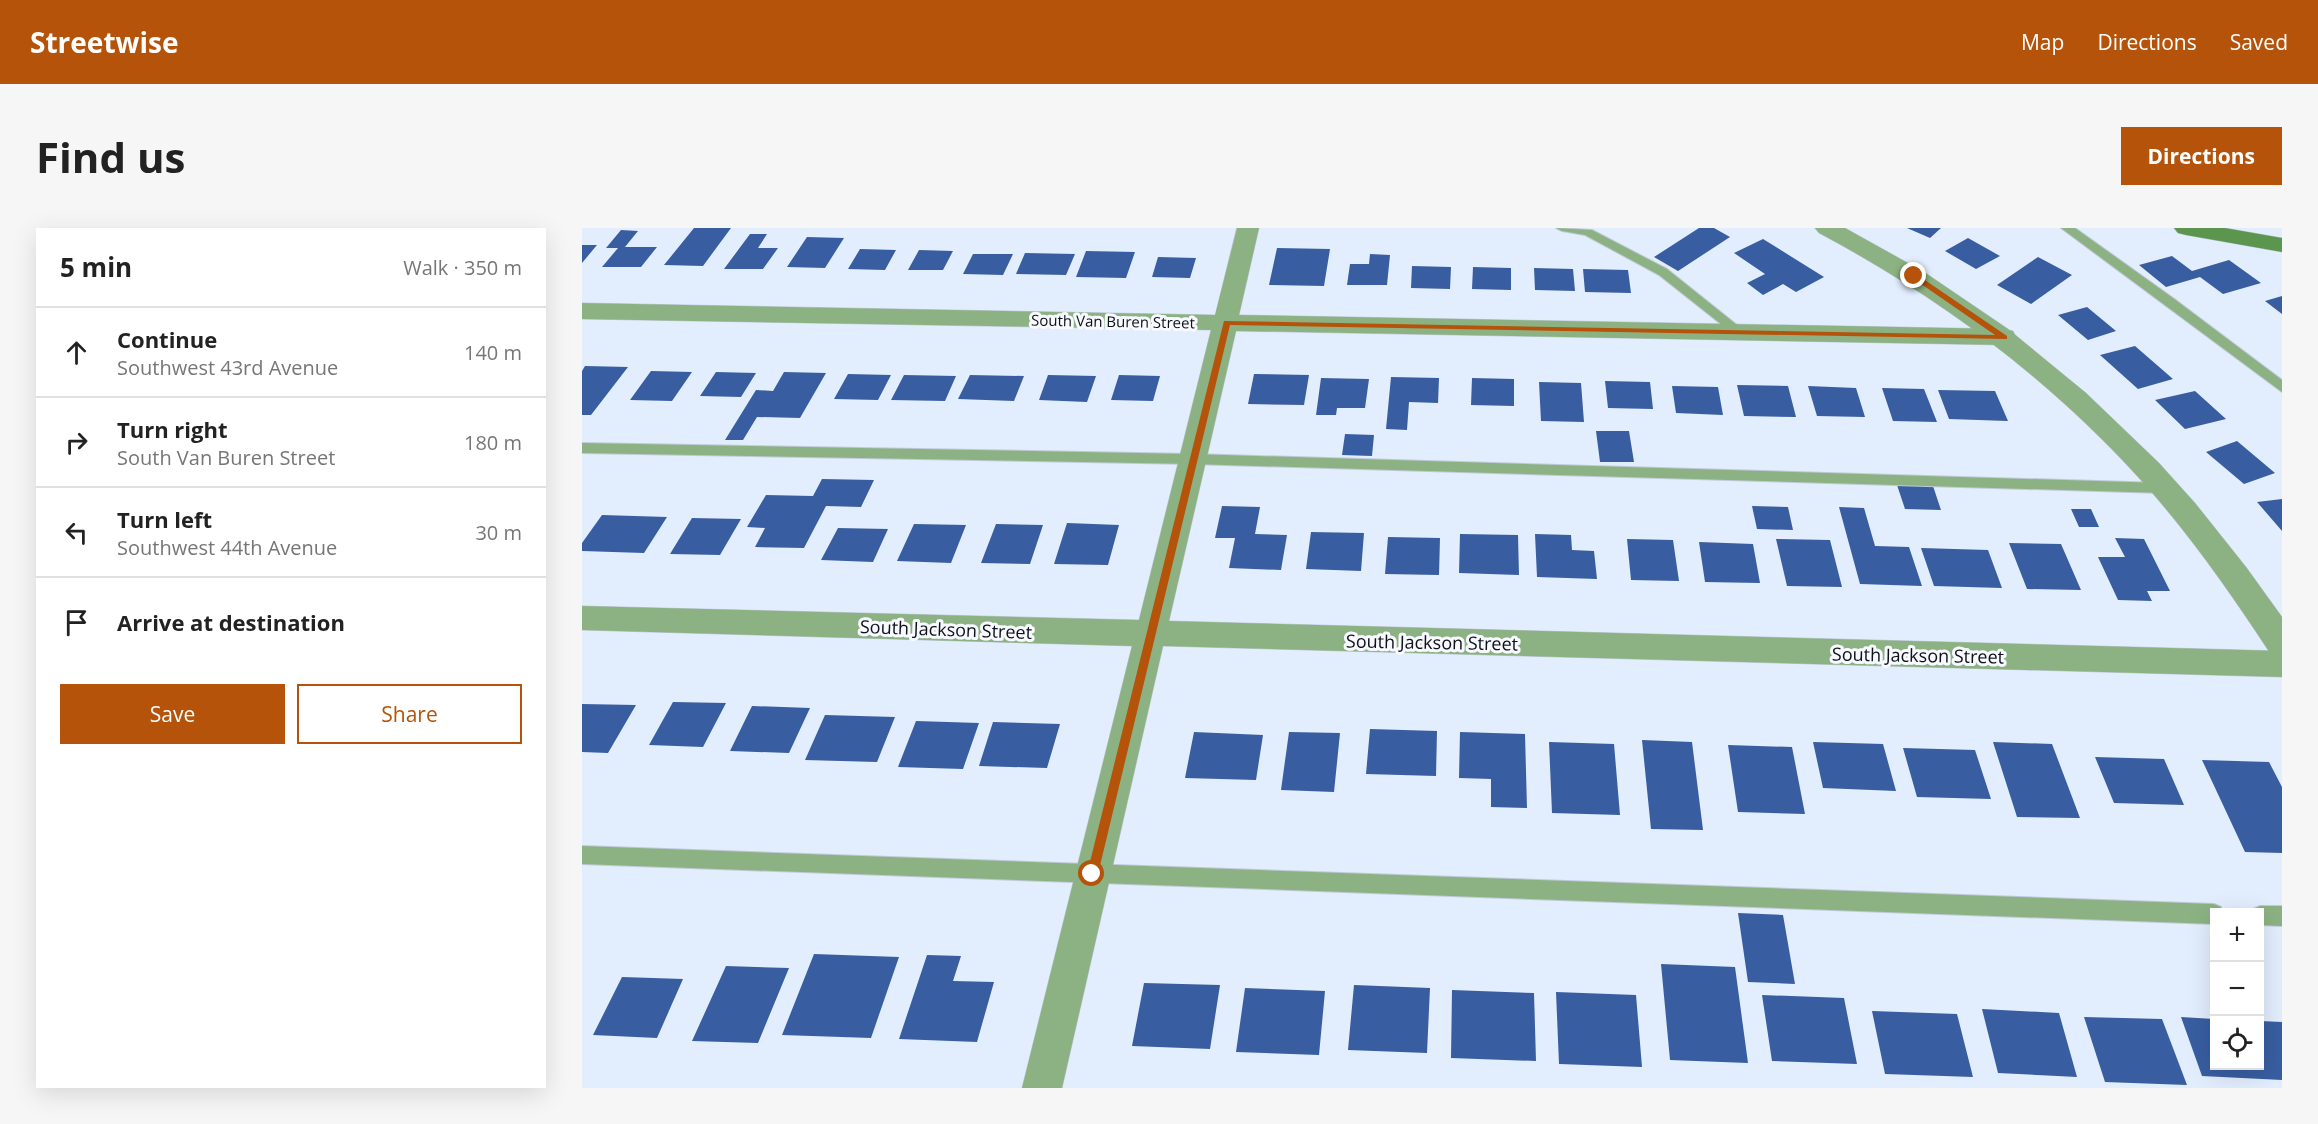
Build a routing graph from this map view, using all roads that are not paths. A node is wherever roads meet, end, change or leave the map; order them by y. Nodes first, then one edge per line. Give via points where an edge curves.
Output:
1 (1248, 228) edge
2 (1562, 228) edge
3 (1827, 228) edge
4 (2067, 228) edge
5 (2186, 228) edge
6 (2282, 245) edge
7 (582, 311) edge
8 (1226, 323) junction
9 (1741, 333) junction
10 (2004, 338) junction
11 (2282, 387) edge
12 (582, 448) edge
13 (1192, 459) junction
14 (2163, 488) junction
15 (582, 618) edge
16 (1149, 635) junction
17 (2282, 643) edge
18 (2282, 664) edge
19 (582, 855) edge
20 (1092, 874) junction
21 (2210, 914) edge
22 (2264, 915) edge
23 (2282, 916) edge
24 (1042, 1088) edge

1 - 8 street
2 - 9 lane via 1588,232 1663,272
3 - 10 street via 1914,276
4 - 11 lane
5 - 6 main road
7 - 8 street, South Van Buren Street
8 - 9 street, South Van Buren Street
8 - 13 street
9 - 10 street, South Van Buren Street
10 - 14 street via 2088,410
12 - 13 lane
13 - 14 lane
13 - 16 street
14 - 17 street via 2233,571
15 - 16 street, South Jackson Street
16 - 18 street, South Jackson Street
16 - 20 street
19 - 20 lane
20 - 21 lane
20 - 24 street
22 - 23 lane

